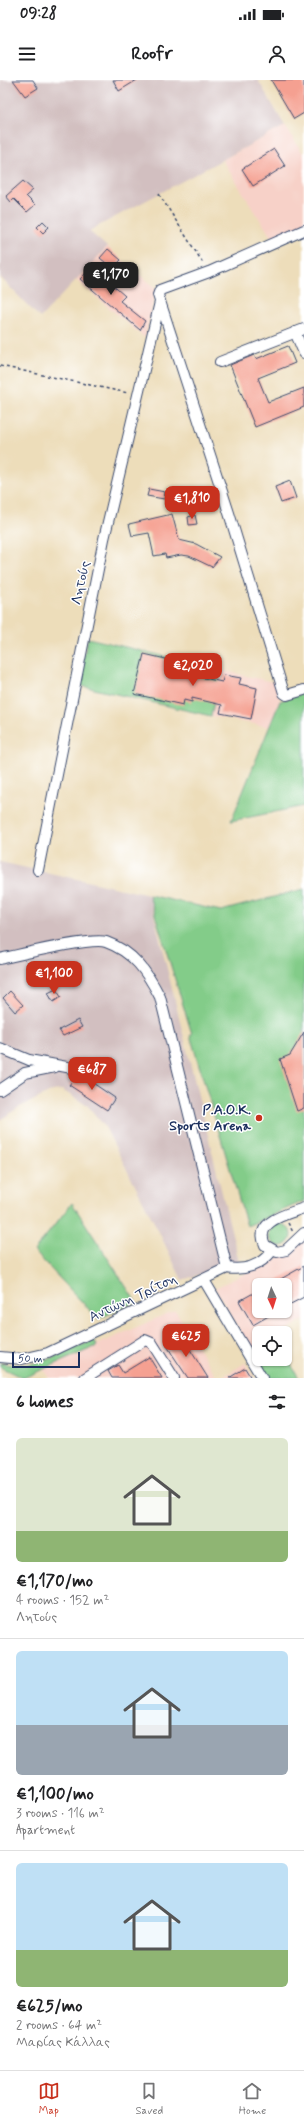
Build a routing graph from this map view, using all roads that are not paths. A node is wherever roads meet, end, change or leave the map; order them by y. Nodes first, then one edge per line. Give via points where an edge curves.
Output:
1 (304, 230) edge
2 (160, 302) junction
3 (300, 331) edge
4 (304, 353) edge
5 (220, 362) dead end
6 (304, 690) edge
7 (38, 870) dead end
8 (0, 960) edge
9 (0, 1048) edge
10 (0, 1090) edge
11 (304, 1208) edge
12 (297, 1240) edge
13 (272, 1251) junction
14 (227, 1268) junction
15 (204, 1280) junction
16 (0, 1357) edge
17 (85, 1378) edge
18 (174, 1378) edge
19 (262, 1378) edge

1 - 2 street, Λητούς via 209,272 160,290
2 - 6 street via 284,693 287,695
2 - 7 street, Λητούς via 104,539
3 - 4 street
3 - 5 street
8 - 14 street via 38,950 104,941 130,955 148,973 160,997
9 - 10 street via 29,1060 68,1067 25,1072
11 - 13 street via 271,1221 265,1227 262,1236 265,1245
12 - 13 street, Αντώνη Τρίτση via 281,1251
13 - 14 street, Αντώνη Τρίτση via 252,1266 239,1270
14 - 15 street, Αντώνη Τρίτση
15 - 16 street, Αντώνη Τρίτση via 48,1353 22,1359
15 - 19 street
17 - 18 street via 145,1340 152,1343

